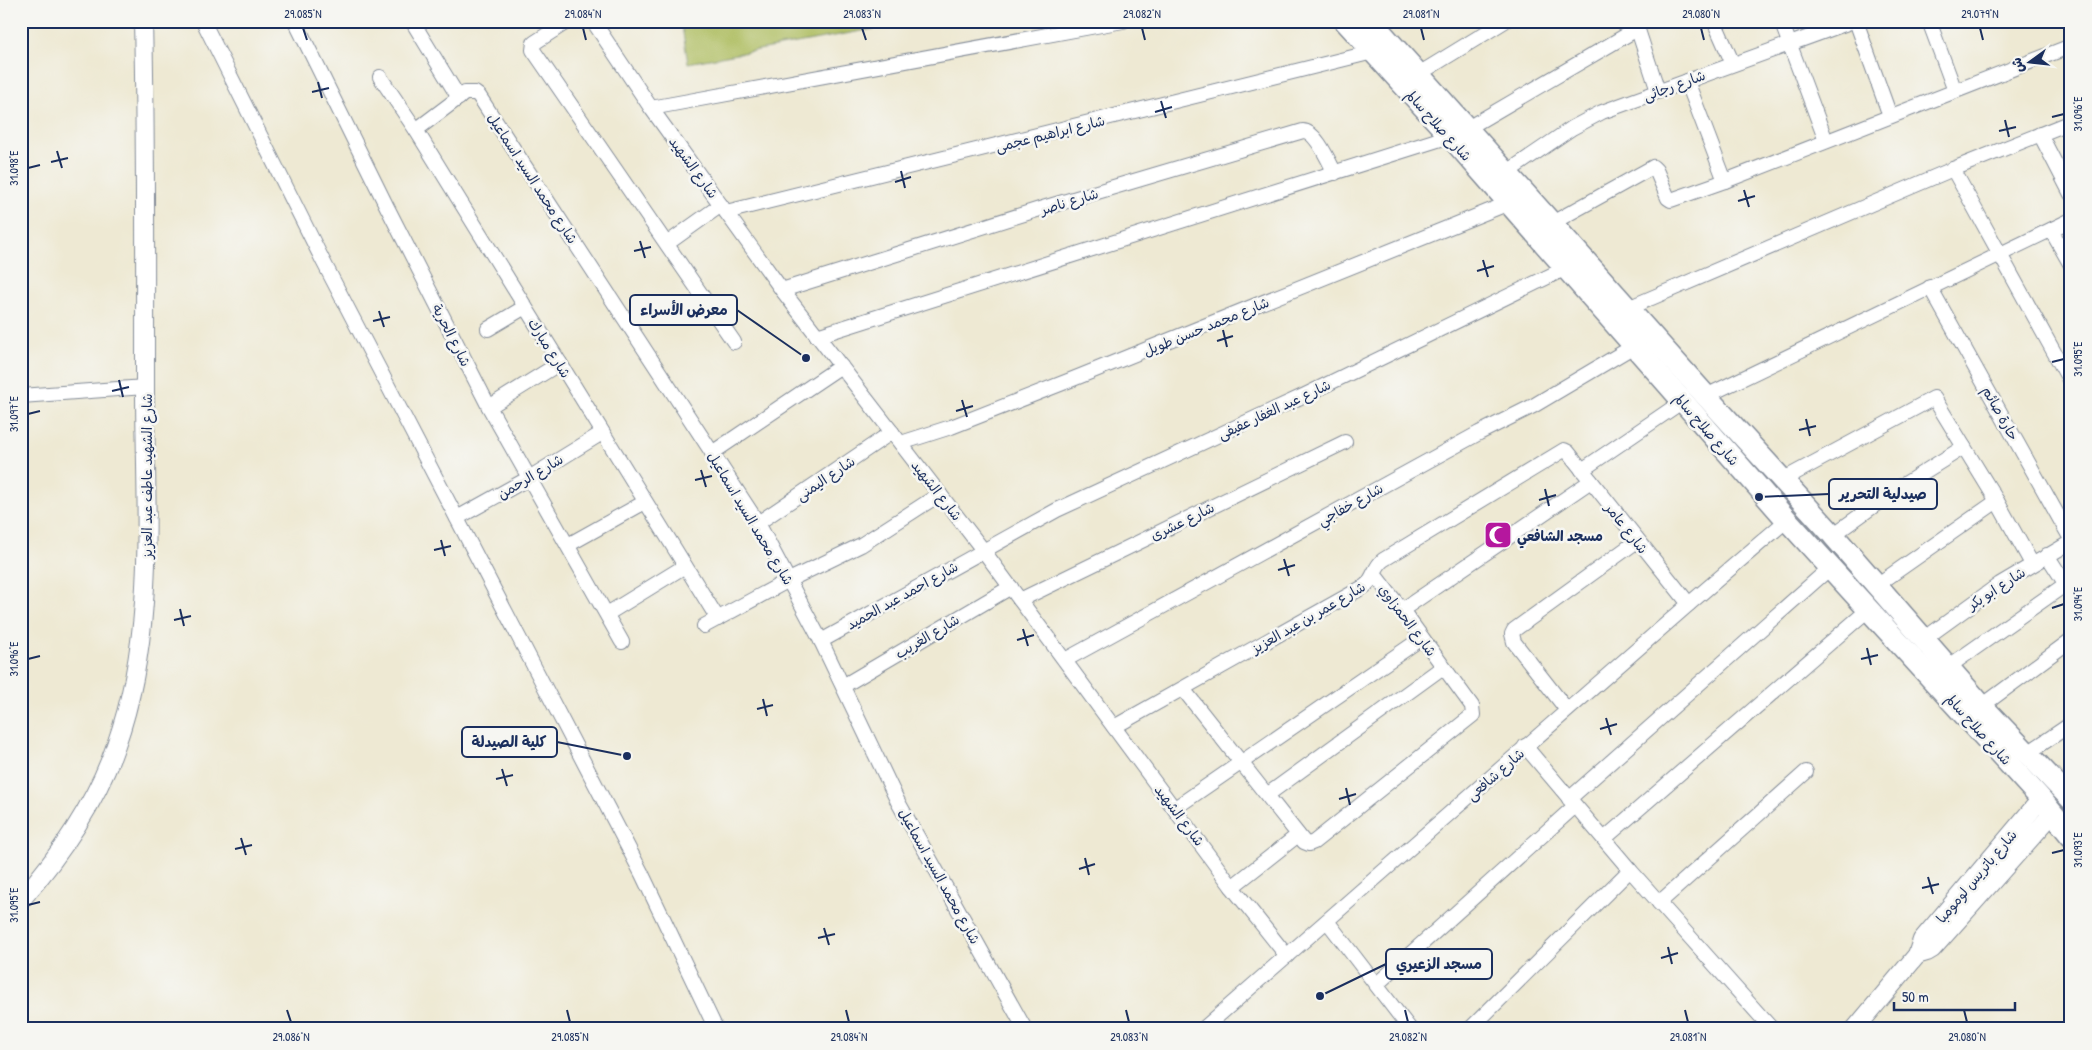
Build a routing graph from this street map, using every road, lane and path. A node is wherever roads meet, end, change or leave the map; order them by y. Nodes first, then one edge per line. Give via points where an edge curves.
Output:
1 (143, 21) edge
2 (203, 21) edge
3 (295, 21) edge
4 (412, 21) edge
5 (568, 21) edge
6 (593, 21) edge
7 (1123, 21) edge
8 (1345, 21) edge
9 (1371, 21) edge
10 (1505, 21) edge
11 (1714, 21) edge
12 (1781, 21) edge
13 (1929, 21) edge
14 (1851, 22) edge
15 (1636, 25) edge
16 (1789, 43) junction
17 (2071, 46) edge
18 (1373, 52) junction
19 (1733, 64) junction
20 (1417, 75) junction
21 (380, 77) dead end
22 (1687, 80) junction
23 (1658, 91) junction
24 (1954, 91) junction
25 (459, 98) junction
26 (651, 108) junction
27 (1890, 116) junction
28 (2071, 122) edge
29 (416, 130) junction
30 (1458, 133) junction
31 (2040, 134) junction
32 (1826, 141) junction
33 (1954, 169) junction
34 (1336, 173) junction
35 (1506, 173) junction
36 (1725, 181) junction
37 (2071, 194) edge
38 (1509, 204) junction
39 (724, 209) junction
40 (2071, 220) edge
41 (1552, 223) junction
42 (2051, 230) junction
43 (668, 243) junction
44 (1999, 254) junction
45 (2071, 265) edge
46 (1566, 268) junction
47 (1930, 287) junction
48 (782, 290) junction
49 (525, 307) junction
50 (1628, 308) junction
51 (488, 329) dead end
52 (818, 336) junction
53 (734, 342) dead end
54 (1634, 346) junction
55 (560, 363) junction
56 (841, 366) junction
57 (2071, 384) edge
58 (145, 387) junction
59 (21, 396) edge
60 (1706, 396) junction
61 (1683, 401) junction
62 (490, 407) junction
63 (602, 433) junction
64 (897, 438) junction
65 (1345, 442) dead end
66 (1964, 447) junction
67 (1566, 451) joint
68 (712, 453) junction
69 (1586, 475) junction
70 (529, 478) junction
71 (1782, 480) junction
72 (940, 494) junction
73 (1997, 501) junction
74 (645, 502) junction
75 (457, 518) junction
76 (1787, 520) junction
77 (758, 523) junction
78 (1833, 535) junction
79 (2071, 540) edge
80 (1637, 541) junction
81 (568, 545) junction
82 (983, 550) junction
83 (2047, 555) junction
84 (2032, 564) junction
85 (685, 566) junction
86 (1831, 567) junction
87 (1374, 574) junction
88 (789, 580) junction
89 (1877, 585) junction
90 (1011, 587) junction
91 (2068, 588) edge
92 (1020, 600) junction
93 (1689, 604) junction
94 (1869, 609) junction
95 (1402, 610) junction
96 (607, 614) junction
97 (718, 619) junction
98 (704, 626) dead end
99 (1422, 638) junction
100 (1924, 639) junction
101 (2071, 640) edge
102 (821, 641) junction
103 (622, 642) dead end
104 (1065, 660) junction
105 (1443, 667) junction
106 (1948, 667) junction
107 (843, 686) junction
108 (1183, 689) junction
109 (1982, 706) junction
110 (1567, 710) junction
111 (2071, 724) edge
112 (1114, 727) junction
113 (1525, 746) junction
114 (2028, 752) junction
115 (1241, 762) junction
116 (1806, 772) dead end
117 (2069, 793) edge
118 (1267, 795) junction
119 (1572, 803) junction
120 (2047, 806) junction
121 (1175, 808) junction
122 (1298, 835) junction
123 (2071, 836) edge
124 (1604, 839) junction
125 (1630, 870) junction
126 (1232, 886) junction
127 (21, 900) edge
128 (1659, 902) junction
129 (1327, 921) junction
130 (1286, 956) junction
131 (1376, 984) junction
132 (716, 1029) edge
133 (1025, 1029) edge
134 (1203, 1029) edge
135 (1410, 1029) edge
136 (1470, 1029) edge
137 (1772, 1029) edge
138 (1855, 1029) edge

1 - 58 street, شارع الشهيد عاطف عبد العزيز
2 - 75 street
3 - 62 street, شارع الحرية
4 - 25 street
5 - 43 street via 534,43 533,50
6 - 26 street, شارع الشهيد
7 - 26 street
8 - 18 main road, شارع صلاح سالم
9 - 20 main road, شارع صلاح سالم
10 - 20 street
11 - 19 street
12 - 16 street
13 - 24 street
14 - 16 street, شارع رجائى
14 - 27 street
15 - 23 street
15 - 30 street
16 - 19 street, شارع رجائى
16 - 32 street
17 - 24 street
18 - 30 main road, شارع صلاح سالم
18 - 39 street, شارع ابراهيم عجمى
19 - 22 street, شارع رجائى
20 - 30 main road, شارع صلاح سالم
21 - 29 street, شارع مبارك
22 - 23 street, شارع رجائى
22 - 36 street
23 - 35 street, شارع رجائى via 1586,119
24 - 27 street
25 - 29 street
25 - 68 street, شارع محمد السيد اسماعيل via 470,92 479,96
26 - 39 street, شارع الشهيد
27 - 32 street
28 - 31 street
29 - 49 street, شارع مبارك
30 - 34 street
30 - 35 main road, شارع صلاح سالم
30 - 38 main road, شارع صلاح سالم
31 - 33 street
31 - 37 street
32 - 36 street
33 - 44 street
33 - 50 street
34 - 48 street, شارع ناصر via 1314,136 1304,131
34 - 52 street
35 - 41 main road, شارع صلاح سالم
36 - 41 street via 1671,200 1655,168 1650,168
38 - 46 main road, شارع صلاح سالم
38 - 64 street, شارع محمد حسن طويل via 951,427
39 - 43 street
39 - 48 street, شارع الشهيد
40 - 42 street
41 - 50 main road, شارع صلاح سالم
42 - 44 street
42 - 45 street
43 - 53 street
44 - 47 street
44 - 57 street
46 - 54 main road, شارع صلاح سالم
46 - 82 street, شارع عبد الغفار عفيفى via 1305,395 1057,510
47 - 60 street
47 - 79 street, حارة صائم
48 - 52 street, شارع الشهيد
49 - 51 street
49 - 55 street, شارع مبارك
50 - 60 main road, شارع صلاح سالم
52 - 56 street, شارع الشهيد
54 - 61 main road, شارع صلاح سالم
54 - 104 street, شارع خفاجي via 1533,406
55 - 62 street
55 - 63 street, شارع مبارك
56 - 64 street, شارع الشهيد
56 - 68 street
58 - 59 street
58 - 127 street, شارع الشهيد عاطف عبد العزيز via 144,602 127,710 116,746 91,801 59,853
60 - 71 main road, شارع صلاح سالم
61 - 69 street
61 - 76 main road, شارع صلاح سالم
62 - 70 street, شارع الحرية
63 - 70 street, شارع الرحمن
63 - 74 street, شارع مبارك
64 - 72 street, شارع الشهيد
64 - 77 street, شارع اليمنى
65 - 92 street, شارع عشرى
66 - 71 street via 1932,398
66 - 73 street
66 - 78 street
67 - 69 street, شارع عامر
67 - 87 street, شارع عمر بن عبد العزيز via 1383,560
68 - 77 street, شارع محمد السيد اسماعيل
69 - 80 street, شارع عامر
69 - 95 street
70 - 75 street, شارع الرحمن
70 - 81 street, شارع الحرية
71 - 78 main road, شارع صلاح سالم
72 - 82 street, شارع الشهيد
72 - 88 street via 879,536
73 - 84 street
73 - 89 street
74 - 81 street
74 - 85 street, شارع مبارك
75 - 132 street via 642,874
76 - 86 main road, شارع صلاح سالم
76 - 93 street, شارع شافعى
77 - 88 street, شارع محمد السيد اسماعيل
78 - 89 main road, شارع صلاح سالم
79 - 83 street, شارع ابو بكر
80 - 93 street, شارع عامر
80 - 110 street via 1512,634 1514,642
81 - 96 street, شارع الحرية
82 - 90 street, شارع الشهيد
82 - 102 street, شارع احمد عبد الحميد
83 - 84 street, شارع ابو بكر
83 - 91 street
84 - 100 street, شارع ابو بكر
85 - 96 street
85 - 97 street, شارع مبارك
86 - 94 main road, شارع صلاح سالم
86 - 119 street
87 - 95 street, شارع الحمزاوي
87 - 108 street, شارع عمر بن عبد العزيز via 1365,586
88 - 97 street
88 - 102 street, شارع محمد السيد اسماعيل
89 - 100 main road, شارع صلاح سالم
90 - 92 street, شارع الشهيد
90 - 107 street, شارع الغريب
91 - 106 street
92 - 104 street, شارع الشهيد
93 - 110 street, شارع شافعى
94 - 120 main road, شارع صلاح سالم
94 - 124 street
95 - 99 street, شارع الحمزاوي
96 - 103 street, شارع الحرية
97 - 98 street
99 - 105 street, شارع الحمزاوي
99 - 115 street
100 - 106 main road, شارع صلاح سالم
101 - 109 street
102 - 107 street, شارع محمد السيد اسماعيل
104 - 112 street, شارع الشهيد
105 - 118 street
105 - 122 street, شارع الحمزاوي via 1472,706 1474,715 1314,842 1304,842
106 - 109 main road, شارع صلاح سالم
107 - 133 street, شارع محمد السيد اسماعيل via 898,802
108 - 112 street, شارع عمر بن عبد العزيز
108 - 115 street
109 - 114 main road, شارع صلاح سالم
110 - 113 street, شارع شافعى
111 - 114 street
112 - 121 street, شارع الشهيد
113 - 119 street
113 - 129 street, شارع شافعى
114 - 117 main road, شارع صلاح سالم
115 - 118 street
115 - 121 street
116 - 128 street
118 - 122 street
119 - 124 street
119 - 131 street
120 - 123 main road, شارع صلاح سالم
120 - 138 street, شارع باتريس لومومبا via 1922,940 1917,955
121 - 126 street, شارع الشهيد
122 - 126 street
124 - 125 street
125 - 128 street
125 - 136 street
126 - 130 street, شارع الشهيد
128 - 137 street
129 - 130 street, شارع شافعى
129 - 131 street
130 - 134 street, شارع شافعى
131 - 135 street

